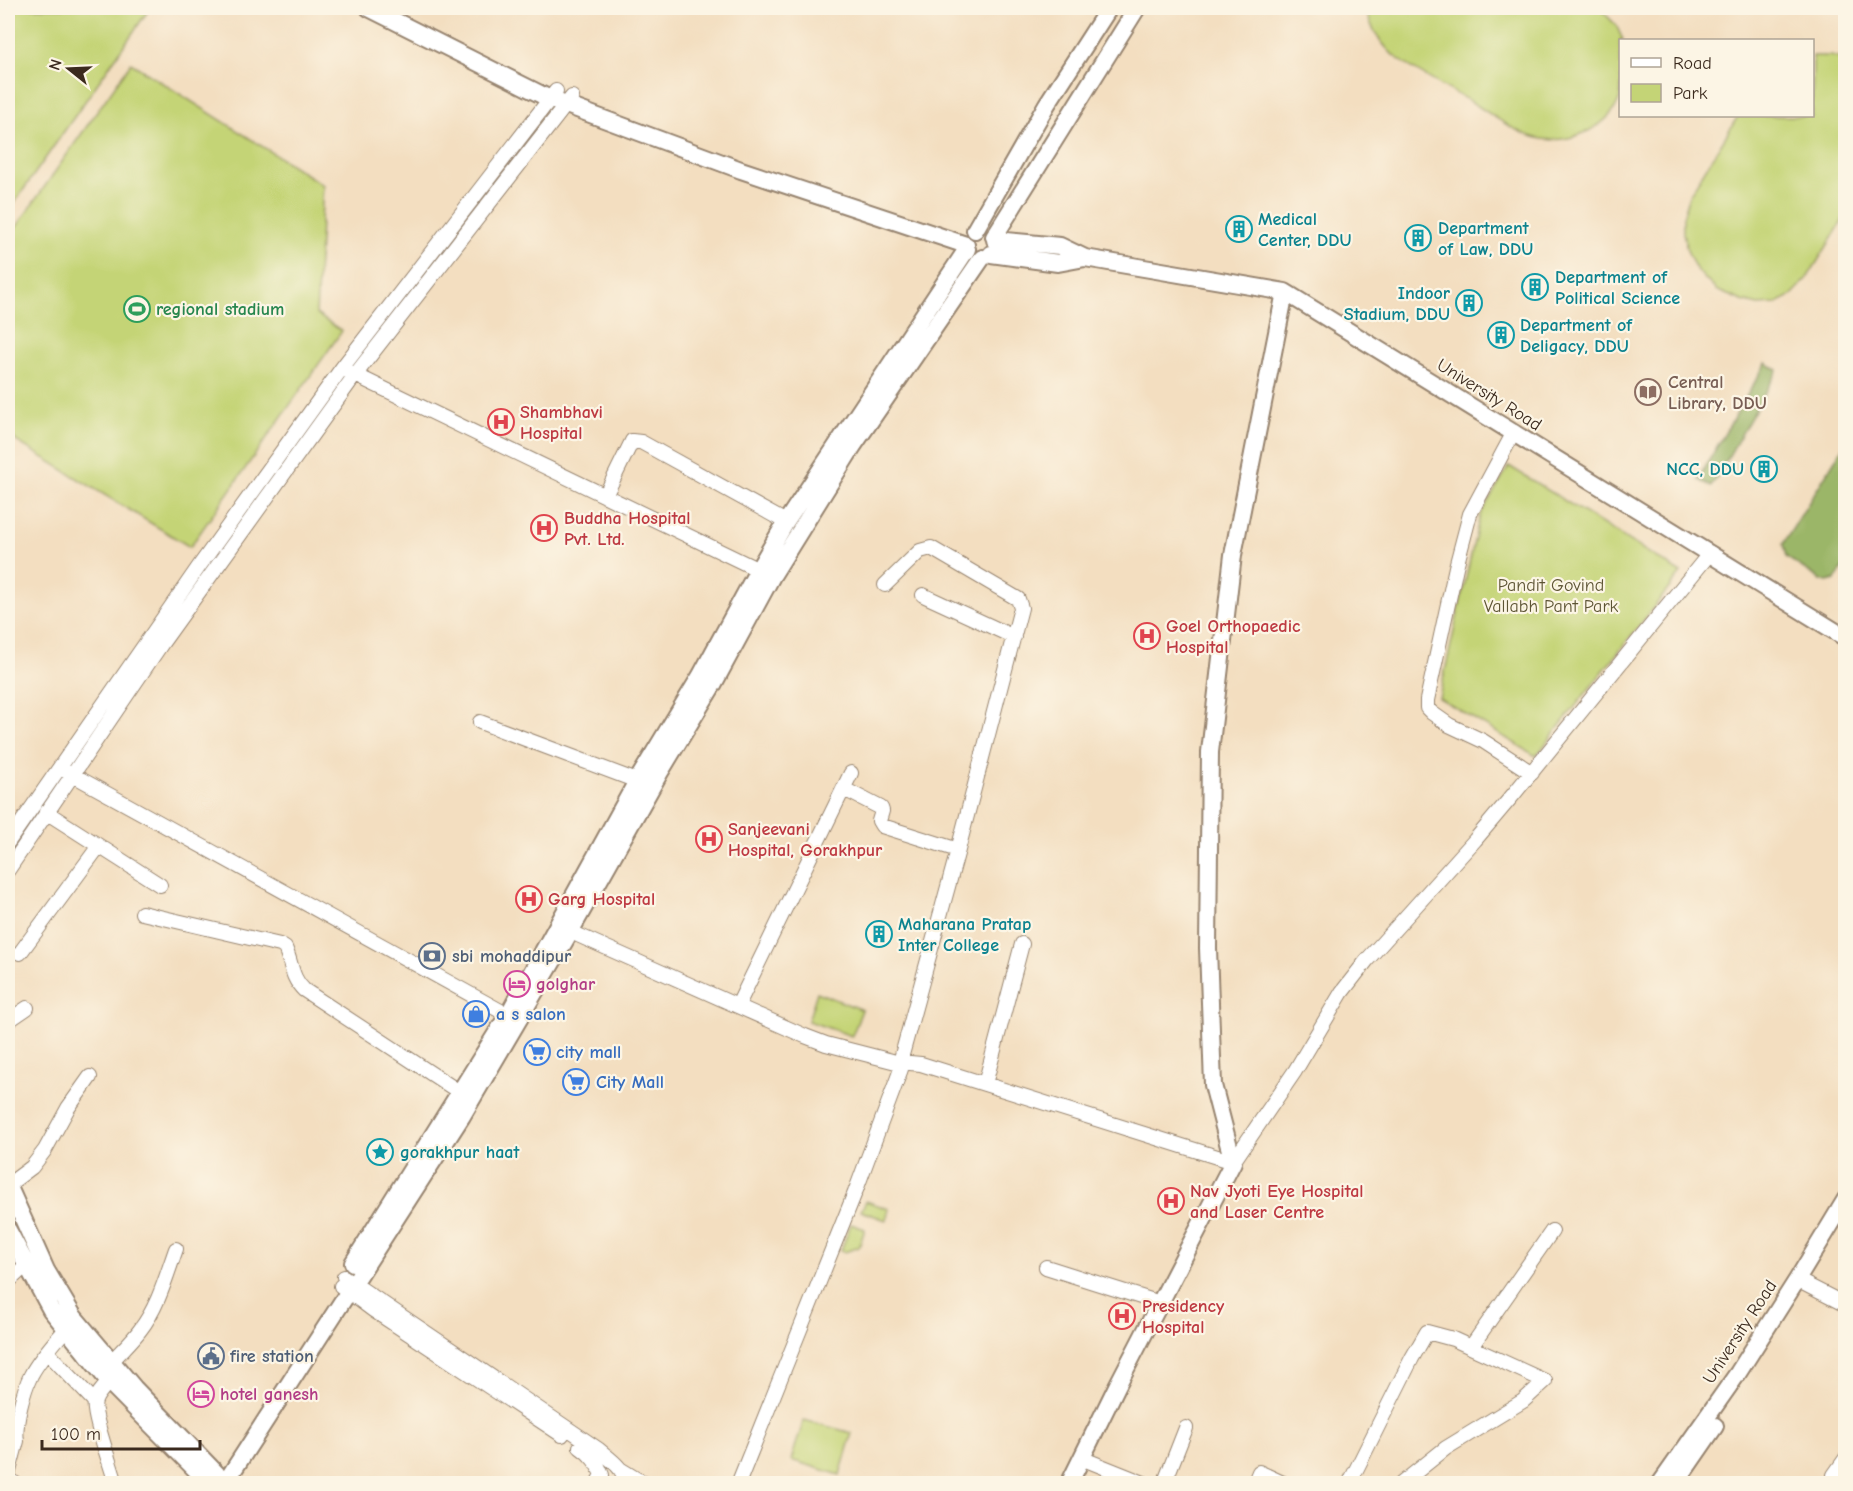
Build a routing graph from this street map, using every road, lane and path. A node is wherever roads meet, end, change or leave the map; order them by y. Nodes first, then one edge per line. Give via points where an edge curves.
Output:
1 (369, 8) edge
2 (388, 8) edge
3 (1109, 8) edge
4 (1137, 8) edge
5 (553, 95) junction
6 (569, 101) junction
7 (970, 240) junction
8 (991, 248) junction
9 (1285, 292) junction
10 (342, 368) junction
11 (356, 375) junction
12 (1514, 432) junction
13 (297, 443) junction
14 (605, 496) junction
15 (786, 522) junction
16 (1710, 553) junction
17 (765, 573) junction
18 (885, 585) dead end
19 (923, 595) dead end
20 (1014, 637) junction
21 (1845, 638) edge
22 (480, 722) dead end
23 (66, 771) junction
24 (850, 773) dead end
25 (1532, 773) junction
26 (637, 781) junction
27 (844, 789) junction
28 (46, 812) junction
29 (8, 842) edge
30 (99, 846) junction
31 (958, 850) junction
32 (8, 870) edge
33 (160, 885) dead end
34 (142, 913) dead end
35 (563, 929) junction
36 (1022, 944) dead end
37 (20, 953) dead end
38 (738, 1005) junction
39 (27, 1008) dead end
40 (513, 1018) junction
41 (8, 1021) edge
42 (902, 1062) junction
43 (90, 1077) dead end
44 (985, 1084) junction
45 (466, 1095) junction
46 (1233, 1162) junction
47 (8, 1185) edge
48 (1845, 1199) edge
49 (14, 1216) edge
50 (1845, 1220) edge
51 (8, 1230) edge
52 (1552, 1231) dead end
53 (176, 1249) dead end
54 (8, 1256) edge
55 (24, 1264) junction
56 (1046, 1267) dead end
57 (46, 1270) junction
58 (8, 1282) edge
59 (1802, 1283) junction
60 (346, 1284) junction
61 (1160, 1303) junction
62 (1845, 1305) edge
63 (66, 1329) junction
64 (1472, 1347) junction
65 (47, 1352) junction
66 (112, 1361) junction
67 (109, 1381) junction
68 (94, 1401) junction
69 (1186, 1428) dead end
70 (12, 1435) edge
71 (1082, 1458) junction
72 (1845, 1458) edge
73 (619, 1469) junction
74 (1834, 1475) dead end
75 (218, 1480) edge
76 (601, 1481) edge
77 (16, 1484) edge
78 (116, 1484) edge
79 (624, 1484) edge
80 (650, 1484) edge
81 (738, 1484) edge
82 (1069, 1484) edge
83 (1146, 1484) edge
84 (1164, 1484) edge
85 (1254, 1484) edge
86 (1285, 1484) edge
87 (1350, 1484) edge
88 (1401, 1484) edge
89 (1660, 1484) edge
90 (1675, 1484) edge

1 - 5 main road
2 - 5 main road
3 - 7 main road via 1047,104
4 - 8 main road
5 - 6 main road
5 - 10 street
6 - 7 main road via 741,170
6 - 11 street
7 - 8 main road via 974,256
7 - 8 main road via 984,229 992,234
7 - 15 main road
8 - 9 main road, University Road via 1058,263 1084,258
8 - 17 main road
9 - 12 main road, University Road
9 - 46 main road via 1233,555 1210,752 1208,948 1212,1084
10 - 11 street
10 - 13 street
11 - 13 street
11 - 14 street
12 - 16 main road, University Road
12 - 25 street via 1470,514 1455,567 1427,708
13 - 23 street via 200,565
14 - 15 street via 632,441 636,440
14 - 17 street
15 - 17 main road
16 - 21 main road, University Road
16 - 25 street
17 - 26 main road
17 - 35 main road via 714,683
18 - 20 street via 920,551 931,548 1018,599 1021,608
19 - 20 street
20 - 31 street
22 - 26 street
23 - 28 street
23 - 29 street
23 - 40 street
24 - 27 street
25 - 46 street via 1342,992
26 - 35 main road
27 - 31 street via 881,808 882,826
27 - 38 street
28 - 30 street
28 - 32 street
30 - 33 street
30 - 37 street
31 - 42 street
34 - 45 street via 280,945 304,990
35 - 38 street
35 - 40 main road
36 - 44 street
38 - 42 street via 826,1044
39 - 41 street
40 - 45 main road
42 - 44 street
42 - 81 street via 856,1190
43 - 47 street via 45,1150 32,1167
44 - 46 street
45 - 60 main road
46 - 61 main road
47 - 49 main road
48 - 59 main road, University Road
49 - 57 main road
50 - 59 main road, University Road
51 - 55 main road
52 - 64 street
53 - 66 street via 148,1320
54 - 55 main road
55 - 57 main road
55 - 58 street
55 - 63 main road
56 - 61 street
57 - 66 main road via 74,1317
59 - 62 street
59 - 89 main road, University Road
59 - 90 main road, University Road
60 - 73 street via 542,1410 598,1449
60 - 75 main road
60 - 76 street via 589,1453 597,1463
61 - 71 main road
63 - 65 street
63 - 67 main road
64 - 87 street via 1427,1332
64 - 88 street via 1545,1381 1523,1401 1446,1448
65 - 68 street
65 - 70 street via 31,1375
66 - 75 main road
67 - 68 street
67 - 75 main road
68 - 78 street
69 - 84 street
70 - 77 street via 17,1441 8,1474
71 - 82 main road
71 - 83 street
72 - 74 street
73 - 76 street via 608,1469
73 - 79 street via 624,1474
73 - 80 street
85 - 86 street via 1259,1473

